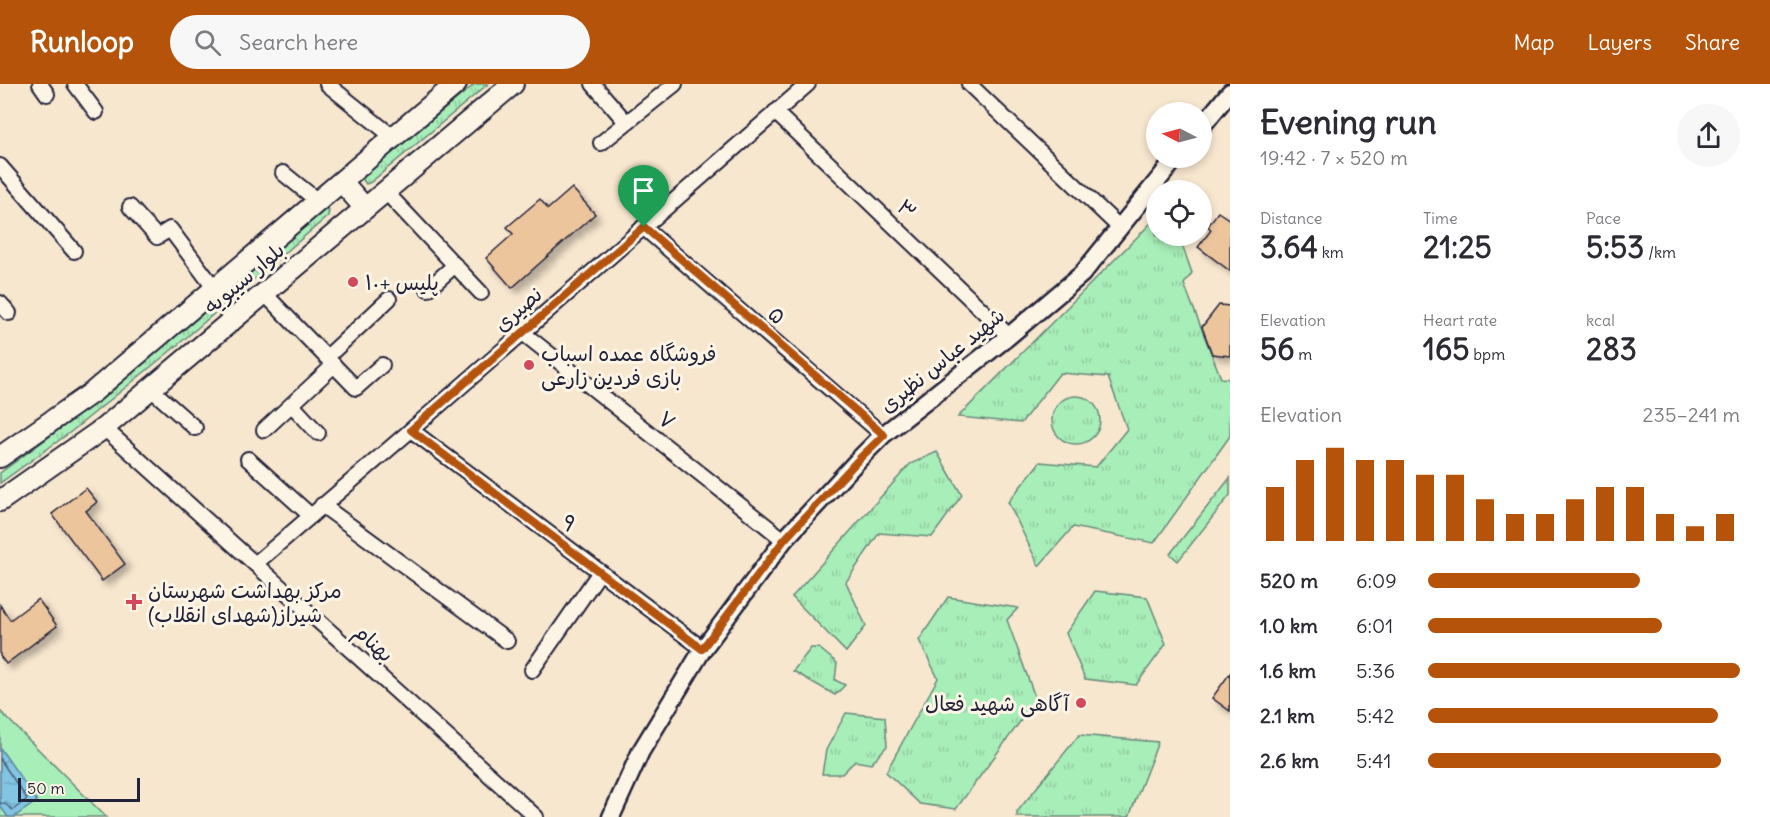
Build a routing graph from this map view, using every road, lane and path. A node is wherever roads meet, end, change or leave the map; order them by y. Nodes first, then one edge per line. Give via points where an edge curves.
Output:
1 (75, 84) edge
2 (327, 84) edge
3 (456, 84) edge
4 (513, 84) edge
5 (593, 84) edge
6 (675, 84) edge
7 (808, 84) edge
8 (969, 84) edge
9 (1230, 92) edge
10 (96, 112) dead end
11 (776, 112) junction
12 (1212, 114) edge
13 (626, 122) junction
14 (393, 137) junction
15 (601, 143) dead end
16 (0, 166) edge
17 (1168, 168) edge
18 (283, 173) dead end
19 (342, 182) junction
20 (385, 191) junction
21 (319, 201) junction
22 (130, 207) dead end
23 (365, 208) junction
24 (644, 227) junction
25 (1119, 227) junction
26 (74, 251) dead end
27 (455, 265) junction
28 (428, 289) dead end
29 (215, 290) junction
30 (264, 293) junction
31 (481, 293) dead end
32 (389, 299) dead end
33 (523, 333) junction
34 (1009, 336) junction
35 (330, 361) junction
36 (382, 365) dead end
37 (151, 389) junction
38 (292, 405) junction
39 (104, 428) junction
40 (195, 428) dead end
41 (264, 430) dead end
42 (411, 430) junction
43 (318, 433) dead end
44 (884, 435) junction
45 (0, 458) edge
46 (248, 459) dead end
47 (0, 501) edge
48 (322, 506) junction
49 (311, 516) junction
50 (784, 540) junction
51 (255, 564) junction
52 (600, 572) junction
53 (507, 641) dead end
54 (702, 649) junction
55 (532, 670) dead end
56 (536, 817) edge
57 (611, 817) edge

1 - 10 street
2 - 14 street
3 - 14 main road, بلوار سیبویه
4 - 20 main road, بلوار سیبویه
5 - 13 street
6 - 13 street
7 - 11 street, نصیری
8 - 25 street
9 - 12 street
11 - 24 street, نصیری
11 - 34 street, ۳
13 - 15 street
14 - 19 main road, بلوار سیبویه
16 - 26 street
17 - 25 street, شهید عباس نظیری
18 - 21 street
19 - 21 main road, بلوار سیبویه
19 - 23 main road
20 - 23 main road, بلوار سیبویه
20 - 27 street
21 - 29 main road, بلوار سیبویه
22 - 29 street via 157,237 170,229
23 - 30 main road, بلوار سیبویه
24 - 33 street, نصیری
24 - 44 street, ۵
25 - 34 street, شهید عباس نظیری via 1082,274
27 - 28 street
27 - 31 street
29 - 45 main road, بلوار سیبویه via 93,392
30 - 35 street
30 - 37 main road, بلوار سیبویه
32 - 35 street
33 - 42 street, نصیری
33 - 50 street, ۷
34 - 44 street, شهید عباس نظیری
35 - 36 street via 356,388
35 - 38 street
37 - 39 main road, بلوار سیبویه
37 - 40 street
38 - 41 street
38 - 43 street
39 - 47 main road, بلوار سیبویه
39 - 51 street, بهنام
42 - 48 street, نصیری
42 - 52 street, ۹
44 - 50 street, شهید عباس نظیری
46 - 49 street
48 - 49 street, نصیری
48 - 53 street
49 - 51 street, نصیری
50 - 54 street, شهید عباس نظیری
51 - 56 street, بهنام
52 - 54 street, ۹
52 - 55 street
54 - 57 street, شهید عباس نظیری via 641,751

